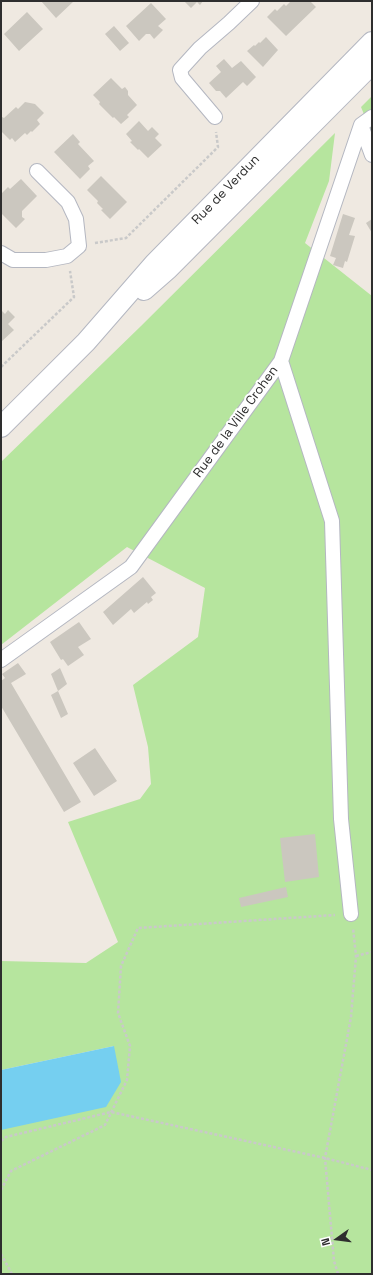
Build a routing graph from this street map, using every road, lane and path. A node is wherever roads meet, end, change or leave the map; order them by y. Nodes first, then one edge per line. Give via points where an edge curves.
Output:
1 (252, 1) edge
2 (372, 42) edge
3 (372, 64) edge
4 (215, 118) joint
5 (366, 121) edge
6 (372, 155) edge
7 (37, 171) dead end
8 (79, 246) junction
9 (1, 253) edge
10 (67, 256) junction
11 (86, 342) junction
12 (281, 361) junction
13 (1, 367) edge
14 (1, 427) edge
15 (1, 660) edge
16 (351, 914) junction
17 (372, 952) edge
18 (356, 956) junction
19 (111, 1112) junction
20 (1, 1141) edge
21 (324, 1158) junction
22 (372, 1170) edge
23 (1, 1190) edge
24 (1, 1254) edge
25 (12, 1274) edge
26 (338, 1274) edge

1 - 4 street via 200,48 180,70 182,78
2 - 11 main road, Rue de Verdun via 154,264
3 - 11 main road, Rue de Verdun via 168,270
4 - 8 path via 218,147 126,238
5 - 6 street
5 - 12 street, Rue de la Ville Crohen
7 - 8 street via 68,202 76,219
8 - 10 street
9 - 10 street via 13,260 46,260
10 - 13 path via 74,297
11 - 14 main road, Rue de Verdun
12 - 15 street, Rue de la Ville Crohen via 131,567
12 - 16 street via 332,521 341,819
16 - 18 path
16 - 19 path via 138,928 121,966 118,1013 130,1046 127,1080
17 - 18 path
18 - 21 path via 351,1017
19 - 20 path
19 - 21 path
19 - 23 path via 105,1125 11,1171
21 - 22 path
21 - 26 path via 334,1261
24 - 25 path

